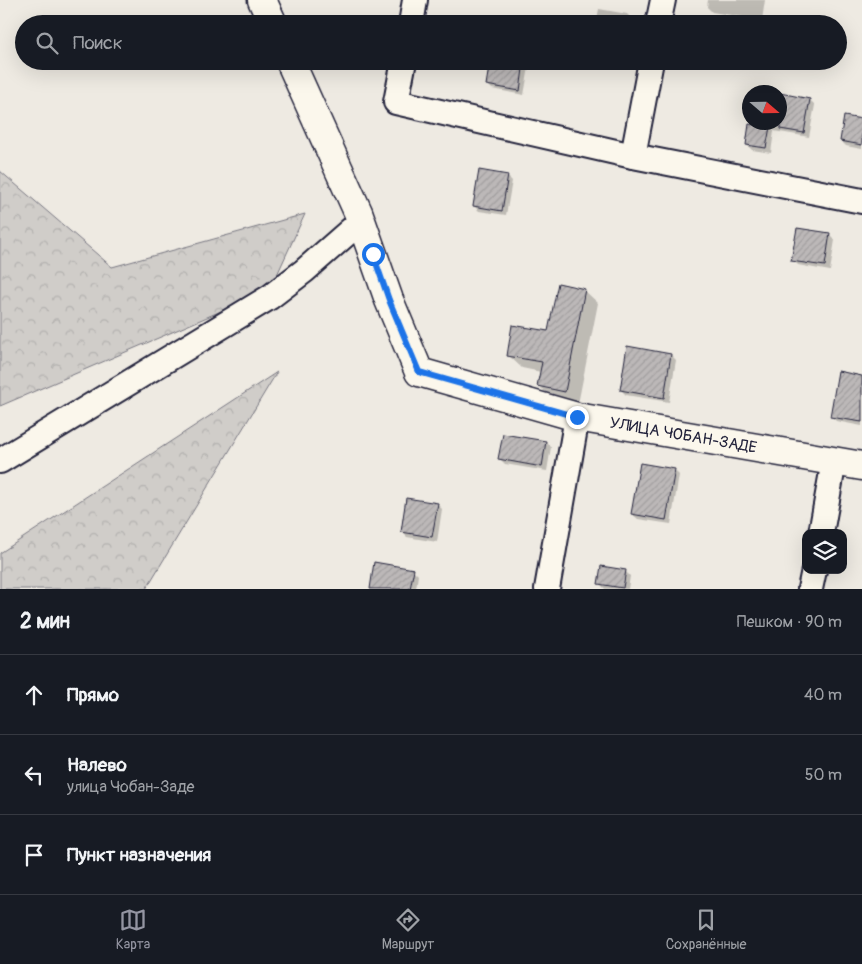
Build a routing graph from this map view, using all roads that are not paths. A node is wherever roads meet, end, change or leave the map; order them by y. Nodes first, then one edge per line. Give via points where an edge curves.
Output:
1 (262, 0) edge
2 (663, 0) edge
3 (269, 15) edge
4 (660, 15) edge
5 (294, 70) edge
6 (402, 70) edge
7 (649, 70) edge
8 (632, 156) junction
9 (862, 201) edge
10 (361, 221) junction
11 (577, 417) junction
12 (0, 461) edge
13 (834, 461) junction
14 (862, 466) edge
15 (822, 529) edge
16 (813, 574) edge
17 (547, 589) edge
18 (810, 589) edge

1 - 3 main road
2 - 4 street
5 - 10 main road
6 - 8 street via 396,102
7 - 8 street
8 - 9 street
10 - 11 main road, УЛИЦА ЧОБАН-ЗАДЕ via 419,372
10 - 12 street via 270,297
11 - 13 main road, УЛИЦА ЧОБАН-ЗАДЕ
11 - 17 street
13 - 14 main road, УЛИЦА ЧОБАН-ЗАДЕ
13 - 15 street
16 - 18 street

